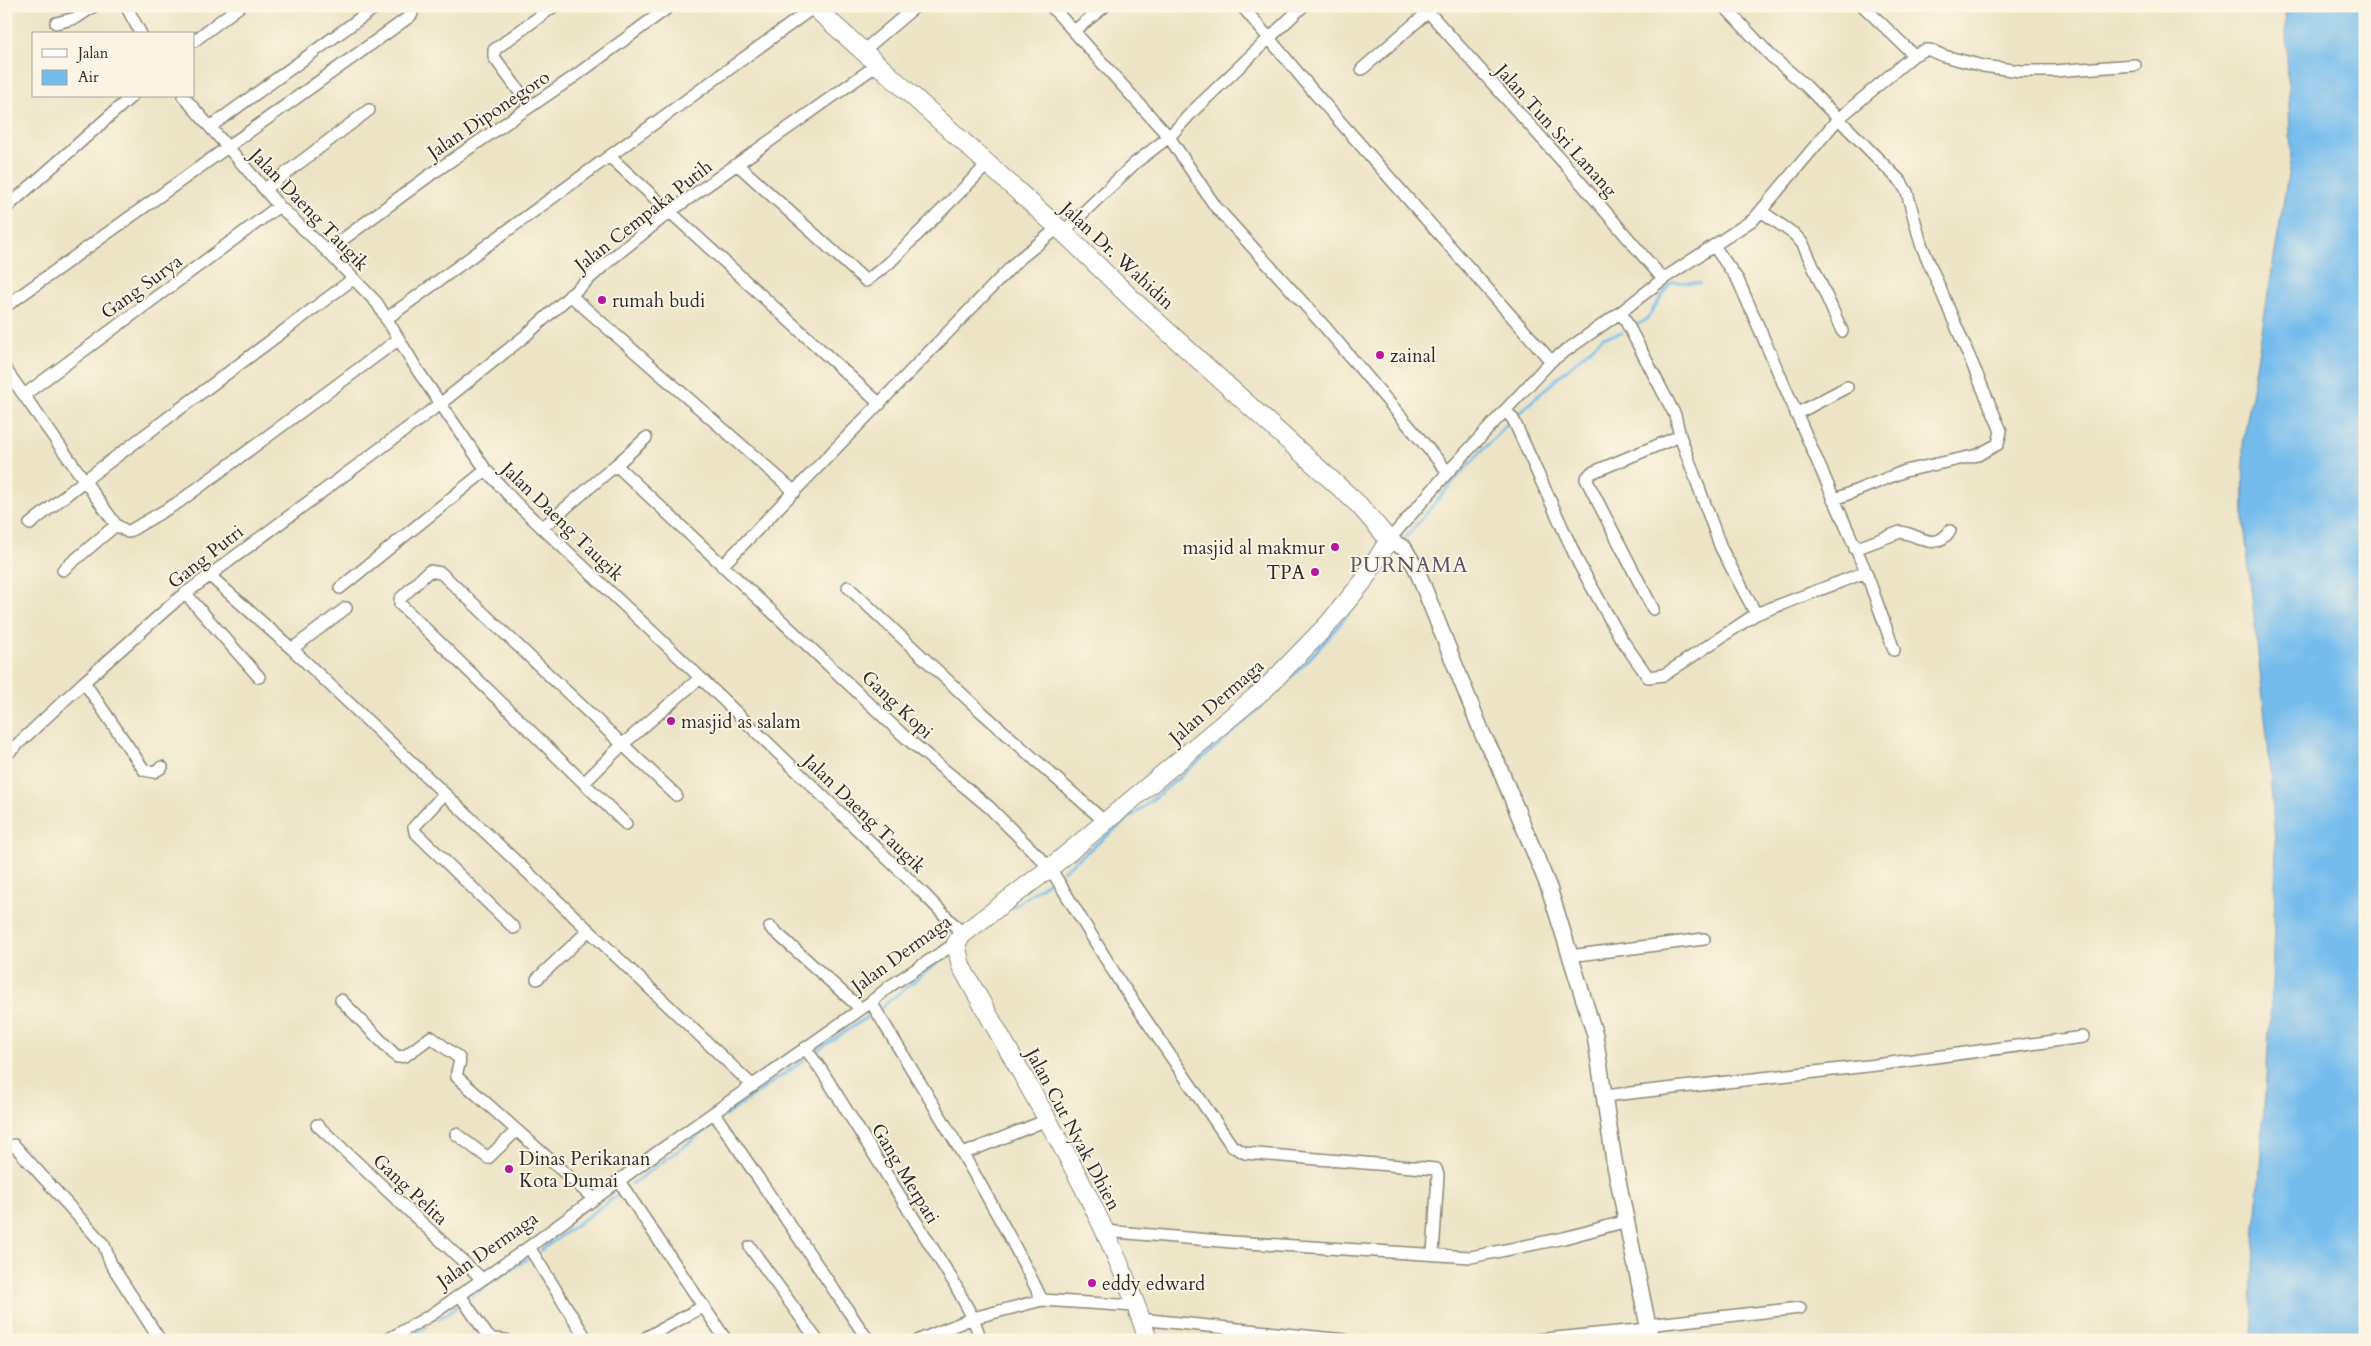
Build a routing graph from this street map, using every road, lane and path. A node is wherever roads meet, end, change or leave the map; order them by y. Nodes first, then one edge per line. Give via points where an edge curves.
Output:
1 (94, 6) edge
2 (126, 6) edge
3 (240, 6) edge
4 (378, 6) edge
5 (412, 6) edge
6 (554, 6) edge
7 (670, 6) edge
8 (916, 6) edge
9 (1051, 6) edge
10 (1105, 6) edge
11 (1242, 6) edge
12 (1304, 6) edge
13 (1724, 6) edge
14 (1863, 6) edge
15 (813, 7) edge
16 (1425, 9) edge
17 (56, 22) dead end
18 (1074, 31) junction
19 (140, 32) edge
20 (1270, 38) junction
21 (195, 40) edge
22 (863, 51) junction
23 (1914, 55) junction
24 (877, 65) junction
25 (2135, 65) dead end
26 (1362, 69) dead end
27 (130, 98) edge
28 (185, 98) edge
29 (530, 106) junction
30 (369, 110) dead end
31 (1837, 120) junction
32 (210, 127) junction
33 (1169, 137) junction
34 (227, 147) junction
35 (610, 157) junction
36 (738, 164) junction
37 (987, 165) junction
38 (265, 189) junction
39 (279, 206) junction
40 (6, 208) edge
41 (671, 211) junction
42 (1761, 211) junction
43 (1060, 230) junction
44 (1714, 246) junction
45 (327, 251) junction
46 (353, 279) junction
47 (1663, 279) junction
48 (570, 295) junction
49 (6, 306) edge
50 (1621, 312) junction
51 (386, 319) junction
52 (1842, 331) dead end
53 (399, 339) junction
54 (1551, 361) junction
55 (6, 370) edge
56 (1847, 387) dead end
57 (24, 395) junction
58 (440, 404) junction
59 (880, 404) junction
60 (1505, 410) junction
61 (1796, 414) junction
62 (1680, 436) junction
63 (646, 438) dead end
64 (616, 466) junction
65 (486, 470) junction
66 (1448, 472) junction
67 (85, 480) junction
68 (795, 492) junction
69 (1833, 500) junction
70 (30, 524) dead end
71 (116, 525) junction
72 (542, 528) junction
73 (1950, 531) dead end
74 (1389, 540) junction
75 (1855, 549) junction
76 (722, 566) junction
77 (62, 570) dead end
78 (1866, 572) junction
79 (209, 575) junction
80 (848, 587) dead end
81 (340, 588) dead end
82 (185, 593) junction
83 (346, 608) dead end
84 (1653, 609) dead end
85 (1756, 614) junction
86 (292, 649) junction
87 (1894, 650) dead end
88 (259, 676) dead end
89 (700, 678) junction
90 (84, 682) junction
91 (622, 746) junction
92 (6, 755) edge
93 (162, 767) dead end
94 (584, 783) junction
95 (444, 794) junction
96 (676, 795) dead end
97 (1104, 821) junction
98 (626, 824) dead end
99 (1050, 868) junction
100 (770, 927) dead end
101 (514, 928) dead end
102 (589, 930) junction
103 (959, 939) junction
104 (1704, 940) dead end
105 (1569, 956) junction
106 (537, 979) dead end
107 (341, 1000) dead end
108 (871, 1002) junction
109 (861, 1009) junction
110 (2083, 1037) dead end
111 (805, 1048) junction
112 (753, 1086) junction
113 (1604, 1096) junction
114 (714, 1113) junction
115 (1047, 1120) junction
116 (316, 1125) dead end
117 (516, 1131) junction
118 (456, 1134) dead end
119 (14, 1145) dead end
120 (970, 1151) dead end
121 (619, 1181) junction
122 (594, 1199) junction
123 (1627, 1221) junction
124 (1105, 1231) junction
125 (529, 1247) junction
126 (750, 1247) dead end
127 (1432, 1254) junction
128 (482, 1280) junction
129 (460, 1295) junction
130 (1042, 1300) junction
131 (704, 1306) junction
132 (1800, 1308) dead end
133 (1138, 1312) junction
134 (973, 1318) junction
135 (1649, 1331) edge
136 (646, 1337) dead end
137 (160, 1340) edge
138 (387, 1340) edge
139 (506, 1340) edge
140 (587, 1340) edge
141 (726, 1340) edge
142 (817, 1340) edge
143 (868, 1340) edge
144 (919, 1340) edge
145 (981, 1340) edge
146 (1148, 1340) edge
147 (1345, 1340) edge
148 (1535, 1340) edge

1 - 17 street via 76,18
2 - 19 street
3 - 21 street
4 - 32 street
5 - 34 street via 409,17
6 - 29 street via 494,50 494,58
7 - 29 street, Jalan Diponegoro
8 - 22 street
9 - 18 street
10 - 18 street
11 - 20 street
12 - 20 street
13 - 31 street
14 - 23 street
15 - 22 main road, Jalan Dr. Wahidin
15 - 35 street
16 - 26 street
16 - 47 street, Jalan Tun Sri Lanang via 1564,162
18 - 33 street
20 - 33 street
20 - 54 street
22 - 24 main road, Jalan Dr. Wahidin
23 - 25 street via 1930,50 1983,66 2020,71 2054,72
23 - 31 street
24 - 36 street, Jalan Cempaka Putih
24 - 37 main road, Jalan Dr. Wahidin
27 - 40 street
28 - 32 street, Jalan Daeng Taugik
29 - 45 street, Jalan Diponegoro
30 - 38 street
31 - 42 street
31 - 69 street via 1889,169 1907,192 1921,244 2001,436 1996,446 1978,456 1904,471
32 - 34 street, Jalan Daeng Taugik
33 - 43 street
33 - 66 street via 1215,206
34 - 38 street, Jalan Daeng Taugik
34 - 49 street
35 - 41 street
35 - 51 street
36 - 37 street via 866,281
36 - 41 street, Jalan Cempaka Putih
37 - 43 main road, Jalan Dr. Wahidin
38 - 39 street, Jalan Daeng Taugik
39 - 45 street, Jalan Daeng Taugik
39 - 57 street, Gang Surya
41 - 48 street, Jalan Cempaka Putih
41 - 59 street
42 - 44 street via 1745,227
42 - 52 street via 1803,244
43 - 59 street via 1018,260
43 - 74 main road, Jalan Dr. Wahidin via 1359,505
44 - 47 street
44 - 61 street via 1738,280
45 - 46 street, Jalan Daeng Taugik
46 - 51 street, Jalan Daeng Taugik via 377,303
46 - 67 street
47 - 50 street
48 - 58 street, Jalan Cempaka Putih via 525,336
48 - 68 street
50 - 54 street
50 - 62 street via 1675,415
51 - 53 street, Jalan Daeng Taugik
53 - 58 street, Jalan Daeng Taugik
53 - 71 street via 179,502 132,531 126,532
54 - 60 street
55 - 57 street
56 - 61 street
57 - 67 street
58 - 65 street, Jalan Daeng Taugik
58 - 79 street, Gang Putri
59 - 68 street
60 - 66 street
60 - 85 street via 1513,419 1579,564 1620,636 1648,677 1664,674
61 - 69 street
62 - 84 street via 1591,473 1586,479
62 - 85 street via 1721,548
63 - 64 street
64 - 72 street
64 - 76 street, Gang Kopi
65 - 72 street, Jalan Daeng Taugik
65 - 81 street
66 - 74 street
67 - 70 street
67 - 71 street
68 - 76 street
69 - 75 street
71 - 77 street
72 - 89 street, Jalan Daeng Taugik
73 - 75 street via 1942,539 1925,541 1900,532
74 - 97 main road, Jalan Dermaga via 1362,583 1279,675 1173,767
74 - 105 street via 1404,548 1416,568 1549,888
75 - 78 street
76 - 99 street, Gang Kopi via 905,737 1009,826
78 - 85 street
78 - 87 street
79 - 82 street, Gang Putri
79 - 86 street
80 - 97 street
82 - 88 street
82 - 90 street, Gang Putri
83 - 86 street
86 - 95 street
89 - 91 street
89 - 103 street, Jalan Daeng Taugik via 922,892
90 - 92 street, Gang Putri
90 - 93 street via 144,770 154,772
91 - 94 street
91 - 94 street via 441,573 429,571 418,580 400,599 400,604
91 - 96 street
94 - 98 street
95 - 101 street via 417,822 415,832
95 - 102 street
97 - 99 main road, Jalan Dermaga
99 - 103 main road, Jalan Dermaga
99 - 127 street, Gang Kopi via 1120,982 1232,1146 1245,1153 1436,1169
100 - 109 street
102 - 106 street
102 - 112 street
103 - 108 street, Jalan Dermaga
103 - 115 main road, Jalan Cut Nyak Dhien via 961,966
104 - 105 street
105 - 113 street via 1595,1035
107 - 117 street via 397,1058 433,1038 459,1058 457,1077
108 - 109 street, Jalan Dermaga
108 - 130 street via 1007,1231
109 - 111 street, Jalan Dermaga
110 - 113 street
111 - 112 street, Jalan Dermaga
111 - 134 street, Gang Merpati via 953,1281
112 - 114 street, Jalan Dermaga
113 - 123 street
114 - 121 street, Jalan Dermaga
114 - 143 street
115 - 120 street
115 - 124 main road, Jalan Cut Nyak Dhien
116 - 128 street, Gang Pelita
117 - 118 street via 488,1158
117 - 122 street
119 - 137 street via 104,1245 111,1264
121 - 122 street, Jalan Dermaga
121 - 131 street
122 - 125 street, Jalan Dermaga
123 - 127 street via 1498,1253 1471,1256
123 - 135 street
124 - 127 street
124 - 133 main road, Jalan Cut Nyak Dhien
125 - 128 street, Jalan Dermaga
125 - 140 street
126 - 142 street
128 - 129 street, Jalan Dermaga
129 - 138 street, Jalan Dermaga
129 - 139 street via 487,1335
130 - 133 street
130 - 134 street
131 - 136 street
131 - 141 street
132 - 135 street
133 - 146 main road, Jalan Cut Nyak Dhien
133 - 147 street
134 - 144 street
134 - 145 street, Gang Merpati
135 - 148 street

